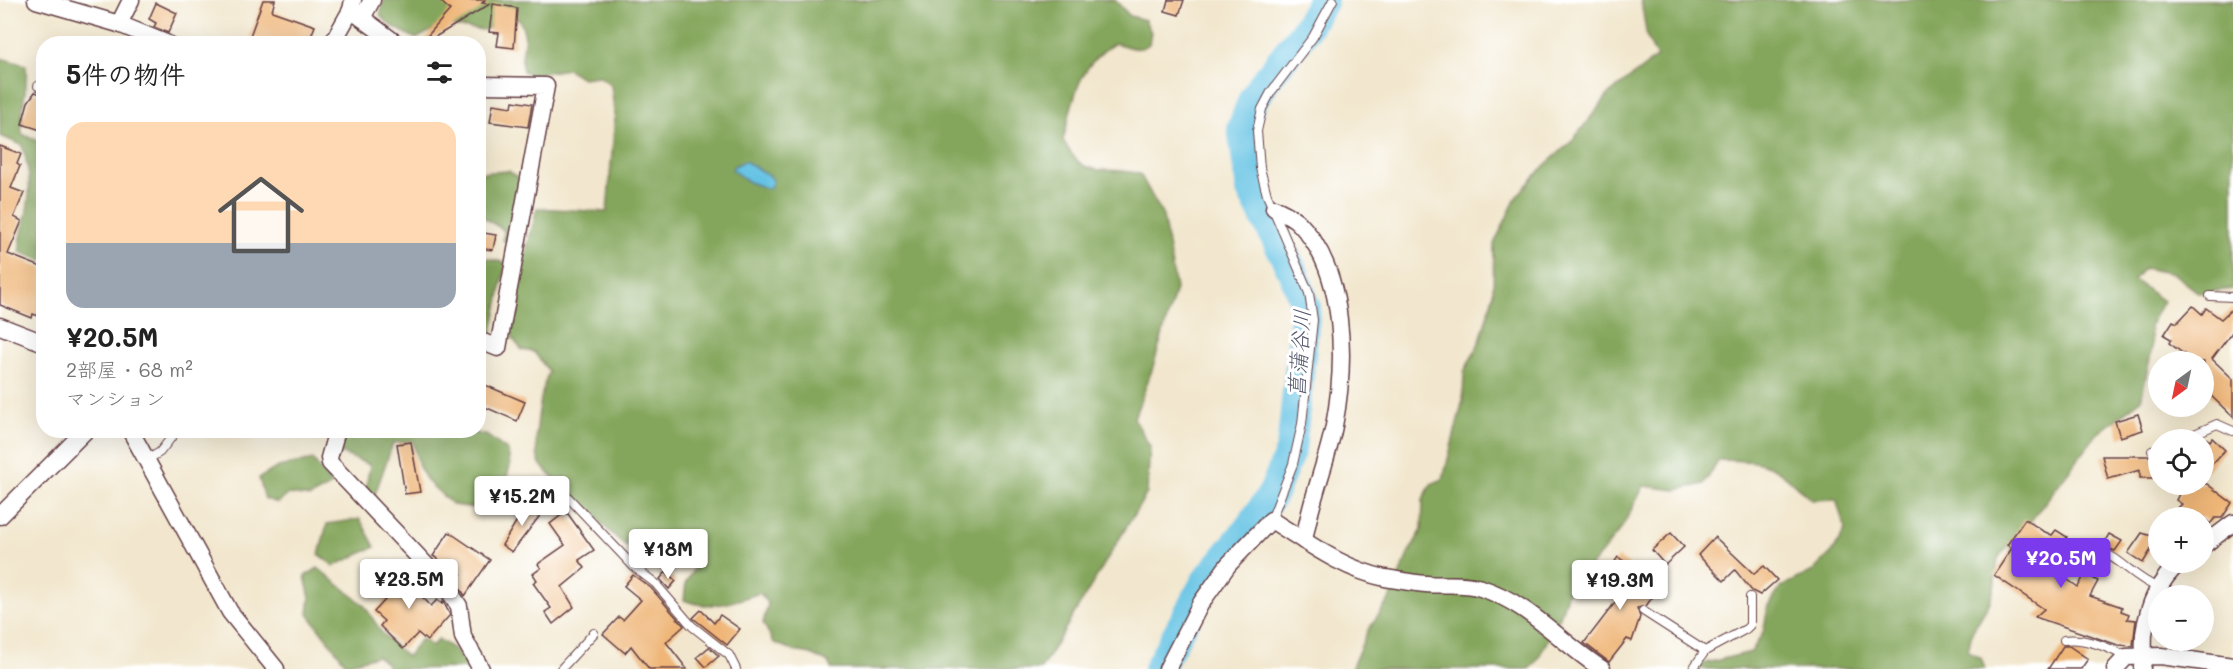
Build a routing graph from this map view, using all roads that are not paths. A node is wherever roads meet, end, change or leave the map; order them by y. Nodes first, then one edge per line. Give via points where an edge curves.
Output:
1 (37, 0) edge
2 (131, 0) edge
3 (372, 0) edge
4 (1333, 0) edge
5 (355, 9) edge
6 (119, 24) junction
7 (148, 36) edge
8 (337, 36) edge
9 (387, 36) edge
10 (486, 85) edge
11 (1274, 208) junction
12 (2210, 296) dead end
13 (2233, 297) edge
14 (0, 326) edge
15 (36, 340) edge
16 (486, 343) edge
17 (2206, 429) edge
18 (2233, 432) edge
19 (78, 438) edge
20 (135, 438) edge
21 (171, 438) edge
22 (334, 438) edge
23 (147, 460) junction
24 (564, 494) dead end
25 (0, 516) edge
26 (1270, 520) junction
27 (2233, 523) edge
28 (2214, 537) edge
29 (1304, 541) junction
30 (2062, 557) dead end
31 (2170, 573) edge
32 (2152, 585) edge
33 (2159, 585) edge
34 (1750, 597) dead end
35 (1643, 611) dead end
36 (2148, 620) edge
37 (594, 633) dead end
38 (2064, 640) dead end
39 (1705, 651) junction
40 (2121, 663) edge
41 (2143, 664) edge
42 (2232, 665) edge
43 (478, 668) edge
44 (733, 668) edge
45 (276, 669) edge
46 (561, 669) edge
47 (1167, 669) edge
48 (1602, 669) edge
49 (1693, 669) edge

1 - 6 street
2 - 6 street
3 - 5 street
4 - 11 lane via 1314,37 1286,70 1262,109 1257,131 1260,168
5 - 8 street
5 - 9 street
6 - 7 street
10 - 16 street via 546,86 498,348
11 - 26 lane via 1309,293 1313,320 1293,464
11 - 29 street via 1297,221 1317,249 1331,281 1340,330 1334,426
12 - 13 lane
14 - 15 street
17 - 18 lane via 2217,424
19 - 25 street
20 - 23 street
21 - 23 lane
22 - 43 street via 330,463 445,585 459,606 463,637
23 - 45 street via 231,612
24 - 44 lane via 634,567 655,583 692,626 729,655
26 - 29 street
26 - 47 street via 1214,584
27 - 28 street
29 - 48 street via 1359,571 1427,584 1454,583 1502,597 1524,608
30 - 32 lane via 2078,549 2104,553
31 - 33 street
34 - 39 lane via 1750,625
35 - 39 lane
36 - 41 street
37 - 46 lane
38 - 40 lane via 2075,638 2117,652
39 - 49 lane
40 - 41 street
41 - 42 street via 2161,656

